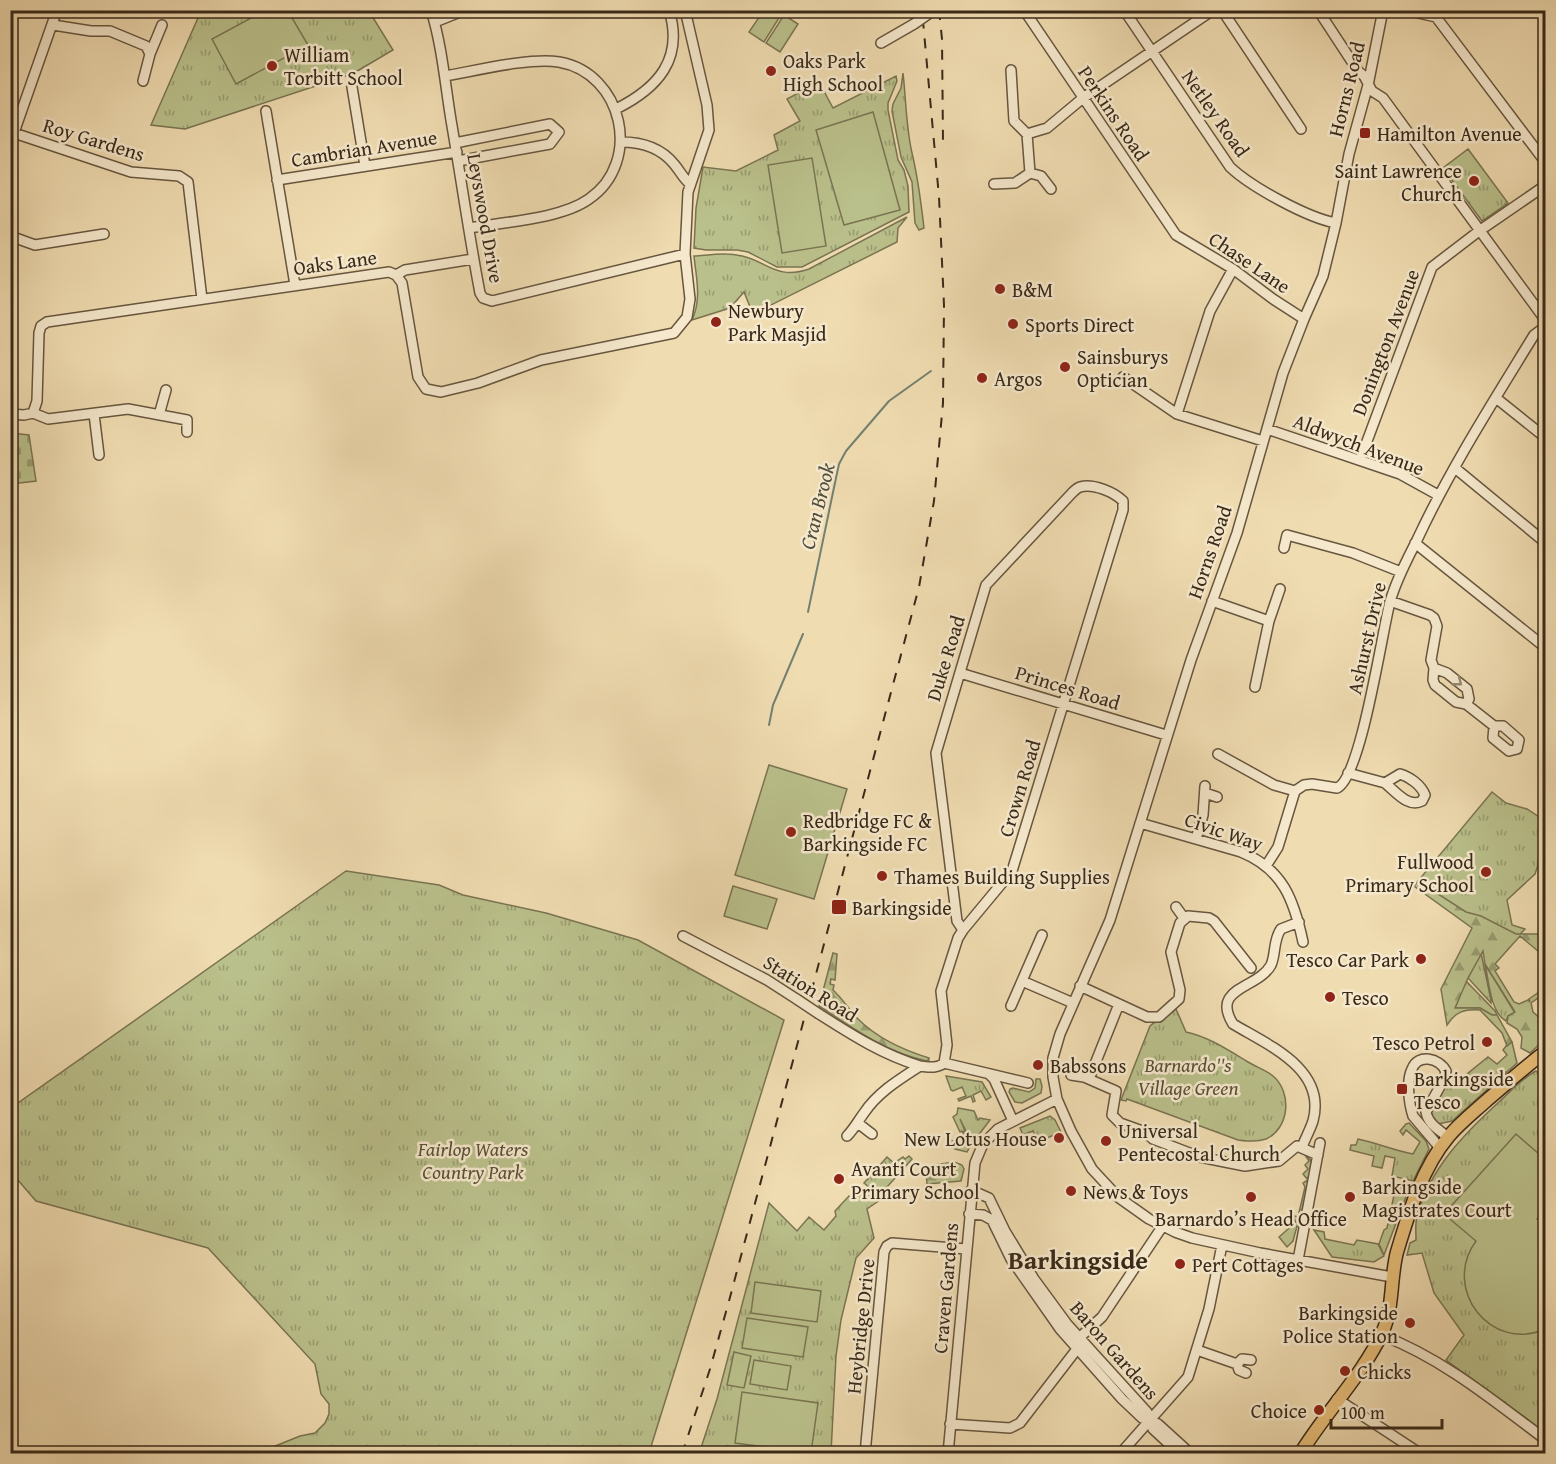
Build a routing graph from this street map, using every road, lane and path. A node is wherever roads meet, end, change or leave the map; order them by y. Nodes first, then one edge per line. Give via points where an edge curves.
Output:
1 (57, 10) edge
2 (431, 10) edge
3 (465, 10) edge
4 (669, 10) edge
5 (685, 10) edge
6 (934, 10) edge
7 (1024, 10) edge
8 (1124, 10) edge
9 (1213, 10) edge
10 (1222, 10) edge
11 (1318, 10) edge
12 (1383, 10) edge
13 (1405, 10) edge
14 (435, 22) junction
15 (53, 24) junction
16 (162, 25) dead end
17 (881, 43) dead end
18 (1152, 52) junction
19 (150, 54) junction
20 (1011, 70) dead end
21 (445, 76) junction
22 (143, 81) dead end
23 (1368, 85) junction
24 (352, 87) dead end
25 (1083, 98) junction
26 (616, 109) junction
27 (266, 111) dead end
28 (1301, 129) dead end
29 (14, 133) junction
30 (1027, 134) junction
31 (621, 142) junction
32 (10, 144) edge
33 (457, 152) junction
34 (1545, 163) edge
35 (365, 166) junction
36 (1030, 173) junction
37 (277, 180) junction
38 (690, 184) junction
39 (994, 184) dead end
40 (1545, 185) edge
41 (1051, 189) dead end
42 (1336, 223) junction
43 (469, 228) junction
44 (1479, 231) junction
45 (104, 234) dead end
46 (1176, 235) joint
47 (10, 236) edge
48 (685, 254) junction
49 (474, 259) junction
50 (1233, 269) junction
51 (396, 275) junction
52 (295, 285) junction
53 (202, 299) junction
54 (1304, 319) junction
55 (1545, 321) edge
56 (1545, 326) edge
57 (1123, 377) dead end
58 (166, 390) dead end
59 (1496, 398) junction
60 (33, 413) junction
61 (10, 414) edge
62 (94, 414) junction
63 (1177, 414) junction
64 (159, 415) junction
65 (1267, 429) junction
66 (187, 432) dead end
67 (1545, 438) edge
68 (1263, 441) junction
69 (99, 456) dead end
70 (1360, 460) junction
71 (1455, 468) junction
72 (1438, 495) junction
73 (1123, 510) joint
74 (1415, 543) junction
75 (1545, 543) edge
76 (1284, 548) dead end
77 (1401, 572) junction
78 (1280, 589) dead end
79 (1212, 601) junction
80 (1390, 601) junction
81 (1269, 621) junction
82 (1545, 648) edge
83 (1434, 668) junction
84 (960, 673) junction
85 (1255, 687) dead end
86 (1064, 704) junction
87 (1466, 704) junction
88 (1494, 726) dead end
89 (1167, 735) junction
90 (1218, 754) dead end
91 (1348, 773) junction
92 (1385, 783) dead end
93 (1296, 791) junction
94 (1217, 797) dead end
95 (1140, 823) junction
96 (1196, 839) junction
97 (1266, 866) junction
98 (1176, 907) dead end
99 (1184, 918) junction
100 (1299, 922) junction
101 (963, 930) junction
102 (1042, 935) dead end
103 (683, 936) dead end
104 (1303, 942) dead end
105 (1252, 950) dead end
106 (1242, 956) junction
107 (1251, 968) dead end
108 (1022, 981) junction
109 (1080, 986) junction
110 (1072, 1003) junction
111 (1119, 1004) junction
112 (1011, 1006) dead end
113 (1545, 1051) edge
114 (944, 1063) junction
115 (920, 1066) junction
116 (989, 1074) junction
117 (1071, 1075) dead end
118 (1089, 1079) junction
119 (1028, 1083) dead end
120 (1057, 1099) junction
121 (1013, 1121) junction
122 (859, 1124) junction
123 (872, 1134) dead end
124 (847, 1137) dead end
125 (1448, 1137) junction
126 (1320, 1143) dead end
127 (1302, 1147) junction
128 (1440, 1148) junction
129 (1318, 1155) junction
130 (971, 1190) junction
131 (969, 1214) junction
132 (995, 1218) junction
133 (1162, 1227) junction
134 (1222, 1245) junction
135 (966, 1249) junction
136 (1298, 1260) junction
137 (1392, 1277) junction
138 (1381, 1335) junction
139 (1079, 1338) junction
140 (1077, 1349) junction
141 (1197, 1350) junction
142 (1251, 1360) dead end
143 (1237, 1364) junction
144 (1246, 1373) dead end
145 (1337, 1399) junction
146 (1150, 1420) junction
147 (950, 1424) junction
148 (1545, 1440) edge
149 (865, 1454) edge
150 (948, 1454) edge
151 (1120, 1454) edge
152 (1180, 1454) edge
153 (1191, 1454) edge
154 (1300, 1454) edge
155 (1421, 1454) edge

1 - 15 street
2 - 14 street, Leyswood Drive
3 - 14 street
4 - 26 street via 674,28 673,52 659,77
5 - 38 street, Oaks Lane via 709,114 706,141
6 - 17 street, bridge
7 - 25 street, Perkins Road
8 - 18 street, Netley Road
9 - 18 street
10 - 28 street
11 - 23 street
12 - 23 street, Horns Road
13 - 34 street via 1436,17
14 - 21 street, Leyswood Drive
15 - 19 street via 110,31 146,46
15 - 29 street
16 - 19 street
18 - 25 street
18 - 42 street, Netley Road via 1230,167 1243,180 1319,220
19 - 22 street
20 - 30 street via 1014,121
21 - 26 street via 556,61 581,69 593,78
21 - 33 street, Leyswood Drive
23 - 42 street, Horns Road
23 - 44 street via 1383,98
24 - 35 street
25 - 30 street via 1047,128
25 - 46 street, Perkins Road
26 - 31 street
27 - 37 street
29 - 32 street
29 - 53 street, Roy Gardens via 131,172 179,176 188,182
30 - 36 street
31 - 38 street via 658,150
31 - 43 street via 617,162 604,186 578,206
33 - 33 street via 550,124 559,132 550,144
33 - 35 street, Cambrian Avenue
33 - 43 street, Leyswood Drive
35 - 37 street, Cambrian Avenue
36 - 39 street via 1015,183
36 - 41 street via 1041,176
37 - 52 street
38 - 48 street, Oaks Lane
40 - 44 street, Donington Avenue
42 - 54 street, Horns Road via 1323,276
43 - 49 street, Leyswood Drive
44 - 55 street
44 - 70 street, Donington Avenue via 1432,267
45 - 47 street via 35,245
46 - 50 street, Chase Lane
48 - 49 street, Leyswood Drive via 492,301 480,293
48 - 51 street, Oaks Lane via 690,299 687,317 674,333 541,360 441,392 426,389 418,377 404,290
49 - 51 street via 405,270
50 - 54 street, Chase Lane
50 - 63 street via 1210,311
51 - 52 street, Oaks Lane via 389,272
52 - 53 street, Oaks Lane
53 - 60 street, Oaks Lane via 46,322 39,333 37,401
54 - 65 street, Horns Road
56 - 59 street, Ashurst Drive via 1534,335
57 - 63 street
58 - 64 street
59 - 67 street
59 - 71 street, Ashurst Drive
60 - 61 street
60 - 62 street via 48,418
62 - 64 street via 128,409
62 - 69 street
63 - 68 street
64 - 66 street via 187,420
65 - 68 street, Horns Road
65 - 70 street, Aldwych Avenue
68 - 79 street, Horns Road via 1237,533
70 - 72 street, Aldwych Avenue via 1400,474
71 - 72 street, Ashurst Drive
71 - 75 street
72 - 74 street, Ashurst Drive
73 - 84 street, Duke Road via 1123,501 1116,495 1092,487 1081,487 1071,493 986,585
73 - 86 street, Crown Road
74 - 77 street, Ashurst Drive
74 - 82 street
76 - 77 street via 1287,535 1353,553
77 - 80 street, Ashurst Drive
78 - 81 street
79 - 81 street
79 - 89 street, Horns Road
80 - 83 street via 1434,618
80 - 91 street, Ashurst Drive via 1375,681
81 - 85 street
83 - 87 street via 1435,685 1456,702
83 -> 87 street via 1467,689
84 - 86 street, Princes Road
84 - 101 street, Duke Road via 935,760 957,921
86 - 89 street, Princes Road
86 - 101 street, Crown Road via 1012,871
87 - 88 street
89 - 95 street, Horns Road
90 - 93 street via 1274,785
91 - 92 street
91 - 93 street via 1341,786 1312,784
93 - 97 street via 1278,847
94 - 96 street via 1205,790
95 - 96 street, Civic Way
95 - 109 street, Horns Road via 1110,920
96 - 97 street, Civic Way via 1241,852
97 - 100 street, Civic Way via 1285,887
98 - 99 street
99 - 106 street via 1193,915 1214,921
99 - 111 street via 1171,952 1180,990 1177,1002 1159,1017 1151,1018
100 - 104 street, Civic Way
100 - 127 street via 1278,932 1268,969 1231,996 1226,1006 1233,1024 1287,1056 1308,1080 1314,1095 1314,1118
101 - 114 street, Crown Road via 941,991 947,1045
102 - 108 street
103 - 115 street, Station Road, bridge via 758,975 873,1047
105 - 106 street
106 - 107 street
108 - 110 street
108 - 112 street
109 - 110 street, Horns Road
109 - 111 street
110 - 120 street, Horns Road via 1053,1058
111 - 118 street
113 - 125 main road
114 - 115 street via 933,1068
114 - 116 street
115 - 122 street via 887,1088
116 - 119 street
116 - 121 street
117 - 118 street
118 - 127 street via 1116,1091 1112,1115 1120,1123 1200,1157 1252,1166 1279,1161 1292,1149
120 - 121 street, Craven Gardens
120 - 133 street, Horns Road via 1092,1169 1127,1204
121 - 130 street, Craven Gardens via 983,1144
122 - 123 street
122 - 124 street
125 - 128 main road
125 - 128 street via 1426,1116 1446,1071 1436,1060 1418,1061 1410,1075 1411,1110
126 - 129 street
127 - 129 street
128 - 137 main road via 1414,1201
129 - 136 street
130 - 131 street, Craven Gardens
130 - 132 street, Baron Gardens via 989,1198
131 - 132 street
131 - 135 street, Craven Gardens
132 - 139 street, Baron Gardens via 1034,1280
132 - 140 street, Baron Gardens via 1011,1259
133 - 134 street, Horns Road
133 - 139 street via 1102,1317
134 - 136 street, Horns Road
134 - 141 street
135 - 147 street, Craven Gardens
135 - 149 street, Heybridge Drive via 892,1243 884,1252
136 - 137 street, Horns Road
137 - 138 main road
138 - 145 main road
138 - 148 street via 1461,1377
139 - 140 street
139 - 146 street, Baron Gardens
140 - 146 street, Baron Gardens via 1142,1418
140 - 147 street via 1015,1427
141 - 143 street
141 - 146 street via 1188,1377
142 - 143 street via 1242,1359
143 - 144 street
145 - 154 main road
145 - 155 street
146 - 151 street
146 - 152 street, Baron Gardens via 1153,1429
146 - 153 street, Baron Gardens
147 - 150 street, Craven Gardens

